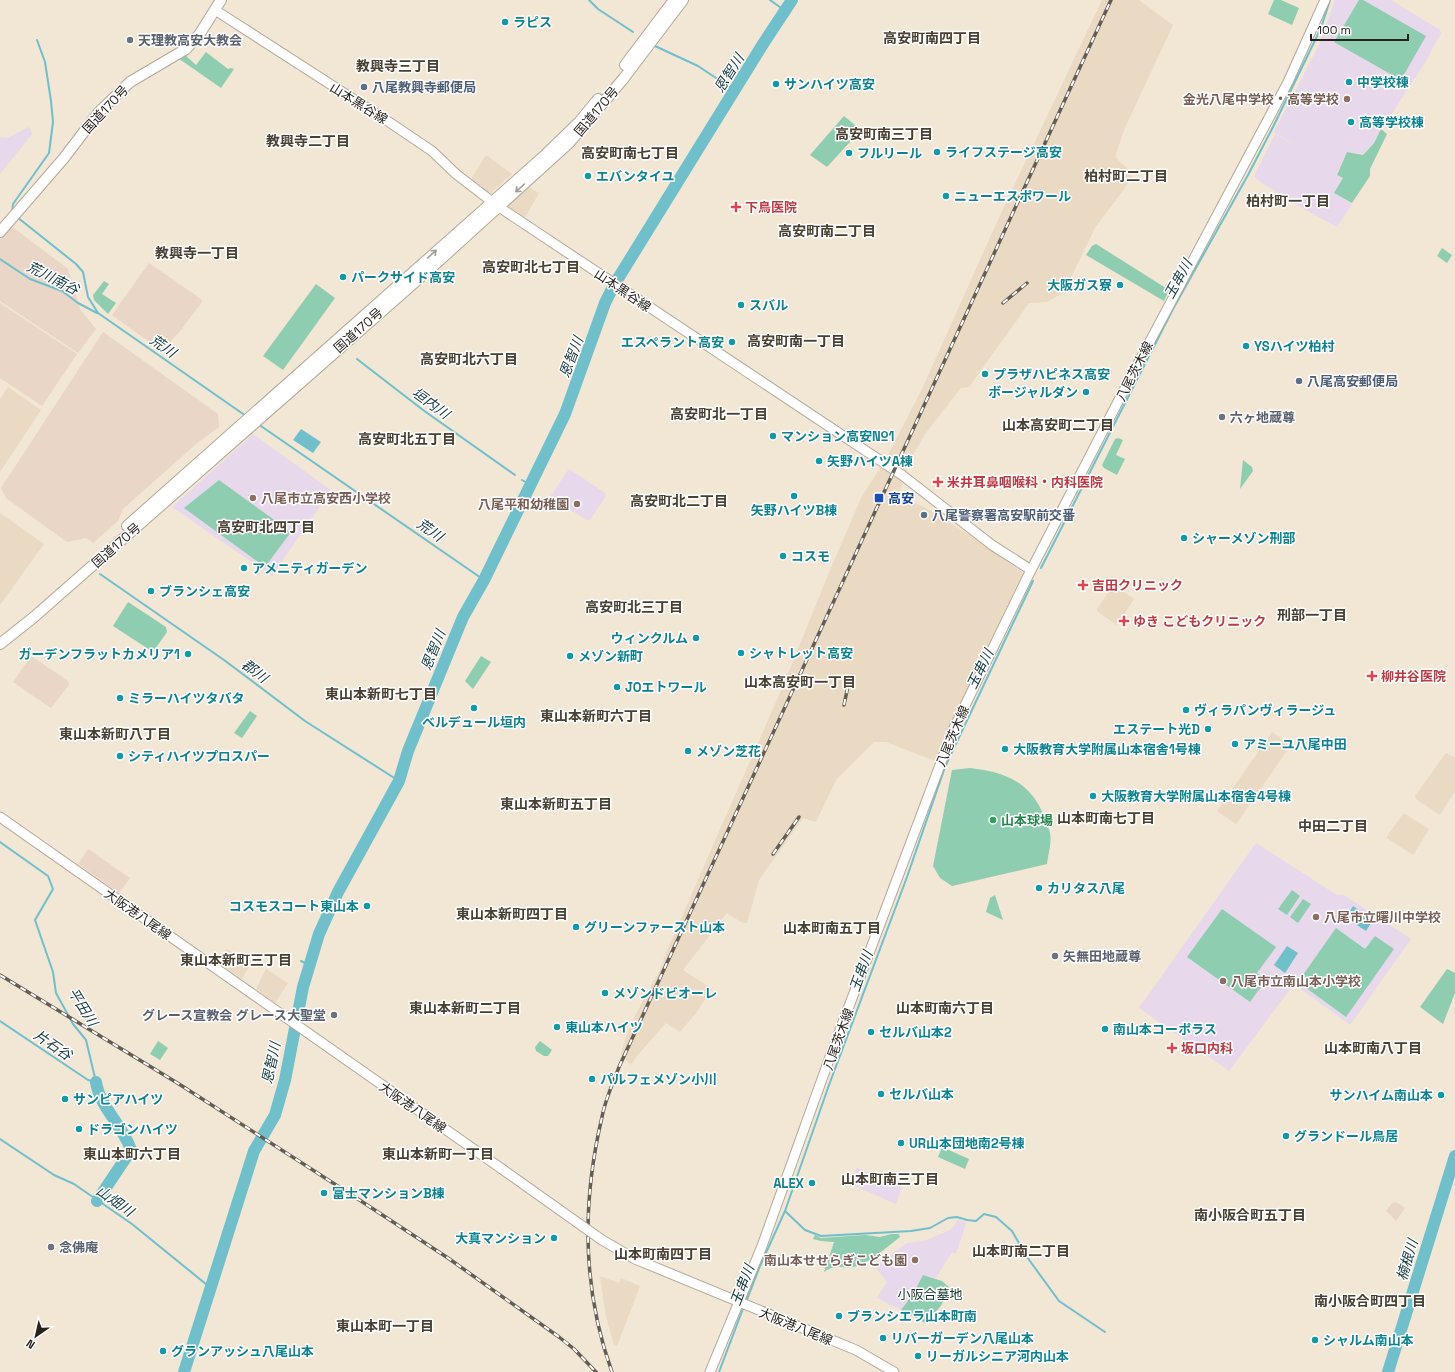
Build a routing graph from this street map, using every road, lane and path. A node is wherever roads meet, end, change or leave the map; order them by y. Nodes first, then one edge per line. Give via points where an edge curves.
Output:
1 (222, 0) edge
2 (674, 0) edge
3 (683, 0) edge
4 (1324, 0) edge
5 (215, 10) junction
6 (495, 204) junction
7 (0, 232) edge
8 (1031, 570) junction
9 (0, 644) edge
10 (0, 817) edge
11 (744, 1304) junction
12 (710, 1372) edge
13 (894, 1372) edge

1 - 5 highway, 国道170号
2 - 6 highway, 国道170号 via 580,121
3 -> 6 highway, 国道170号 via 587,124 569,143
4 - 8 main road, 八尾茨木線 via 1288,82 1176,289
5 - 6 main road, 山本黒谷線 via 389,122 432,152
5 - 7 highway, 国道170号 via 194,42 130,82 99,112 64,158
6 - 8 main road, 山本黒谷線 via 902,475 992,545
6 - 9 highway, 国道170号 via 31,611
8 - 11 main road, 八尾茨木線 via 954,728 831,1054 762,1246
10 - 11 main road, 大阪港八尾線, bridge via 602,1240 635,1259
11 - 12 main road, 八尾茨木線
11 - 13 main road, 大阪港八尾線 via 861,1352

